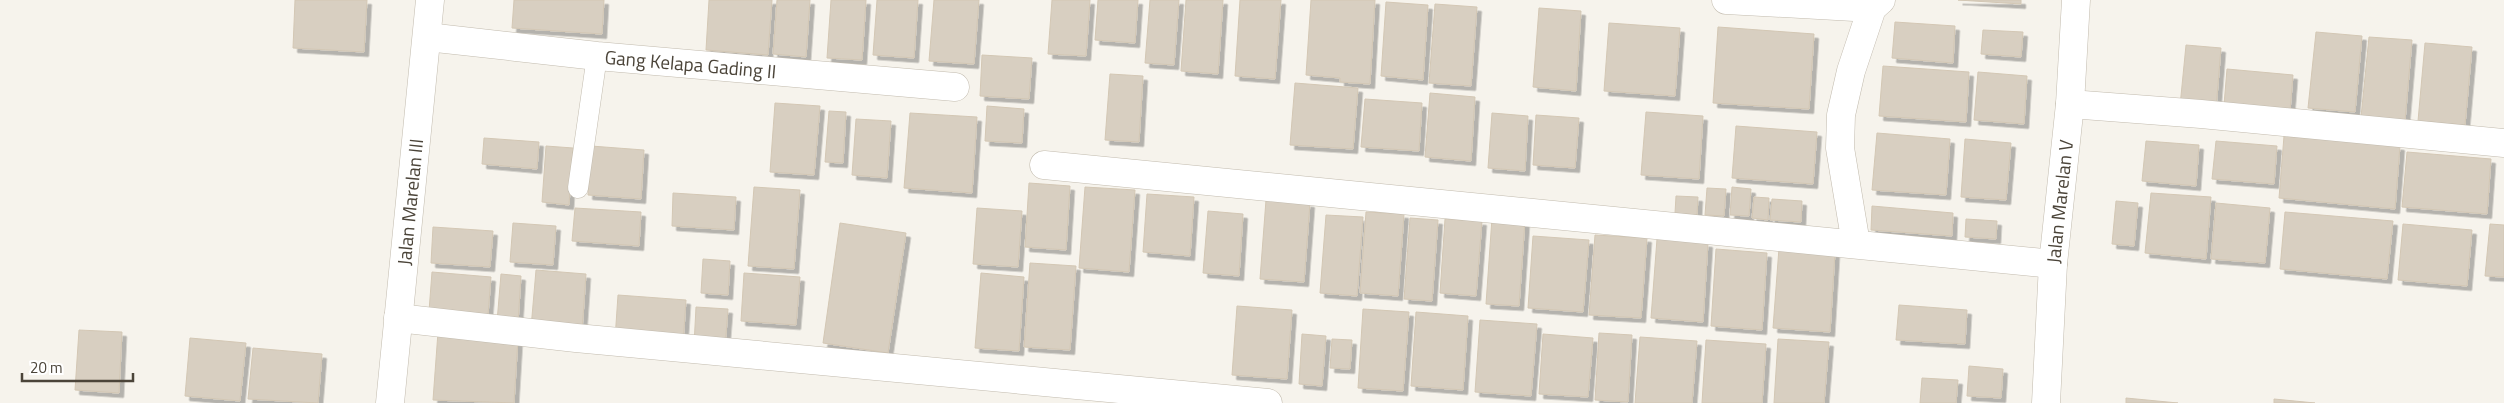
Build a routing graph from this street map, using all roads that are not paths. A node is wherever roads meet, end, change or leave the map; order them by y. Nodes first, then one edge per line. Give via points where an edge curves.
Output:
1 (430, 0) edge
2 (1726, 0) edge
3 (2076, 0) edge
4 (1876, 4) edge
5 (427, 38) junction
6 (597, 56) junction
7 (955, 87) dead end
8 (2070, 104) junction
9 (2504, 143) edge
10 (1044, 165) dead end
11 (578, 188) dead end
12 (1856, 244) junction
13 (2054, 264) junction
14 (398, 318) junction
15 (1171, 398) edge
16 (390, 403) edge
17 (1268, 403) edge
18 (2046, 403) edge

1 - 5 street, Jalan Marelan III
2 - 4 street
3 - 8 street, Jalan Marelan V
4 - 12 street via 1850,71 1841,115 1840,148
5 - 6 street, Gang Kelapa Gading II
5 - 14 street, Jalan Marelan III
6 - 7 street, Gang Kelapa Gading II
6 - 11 lane
8 - 9 street
8 - 13 street, Jalan Marelan V
10 - 12 street
12 - 13 street
13 - 18 street, Jalan Marelan V
14 - 15 street
14 - 16 street, Jalan Marelan III
15 - 17 street

